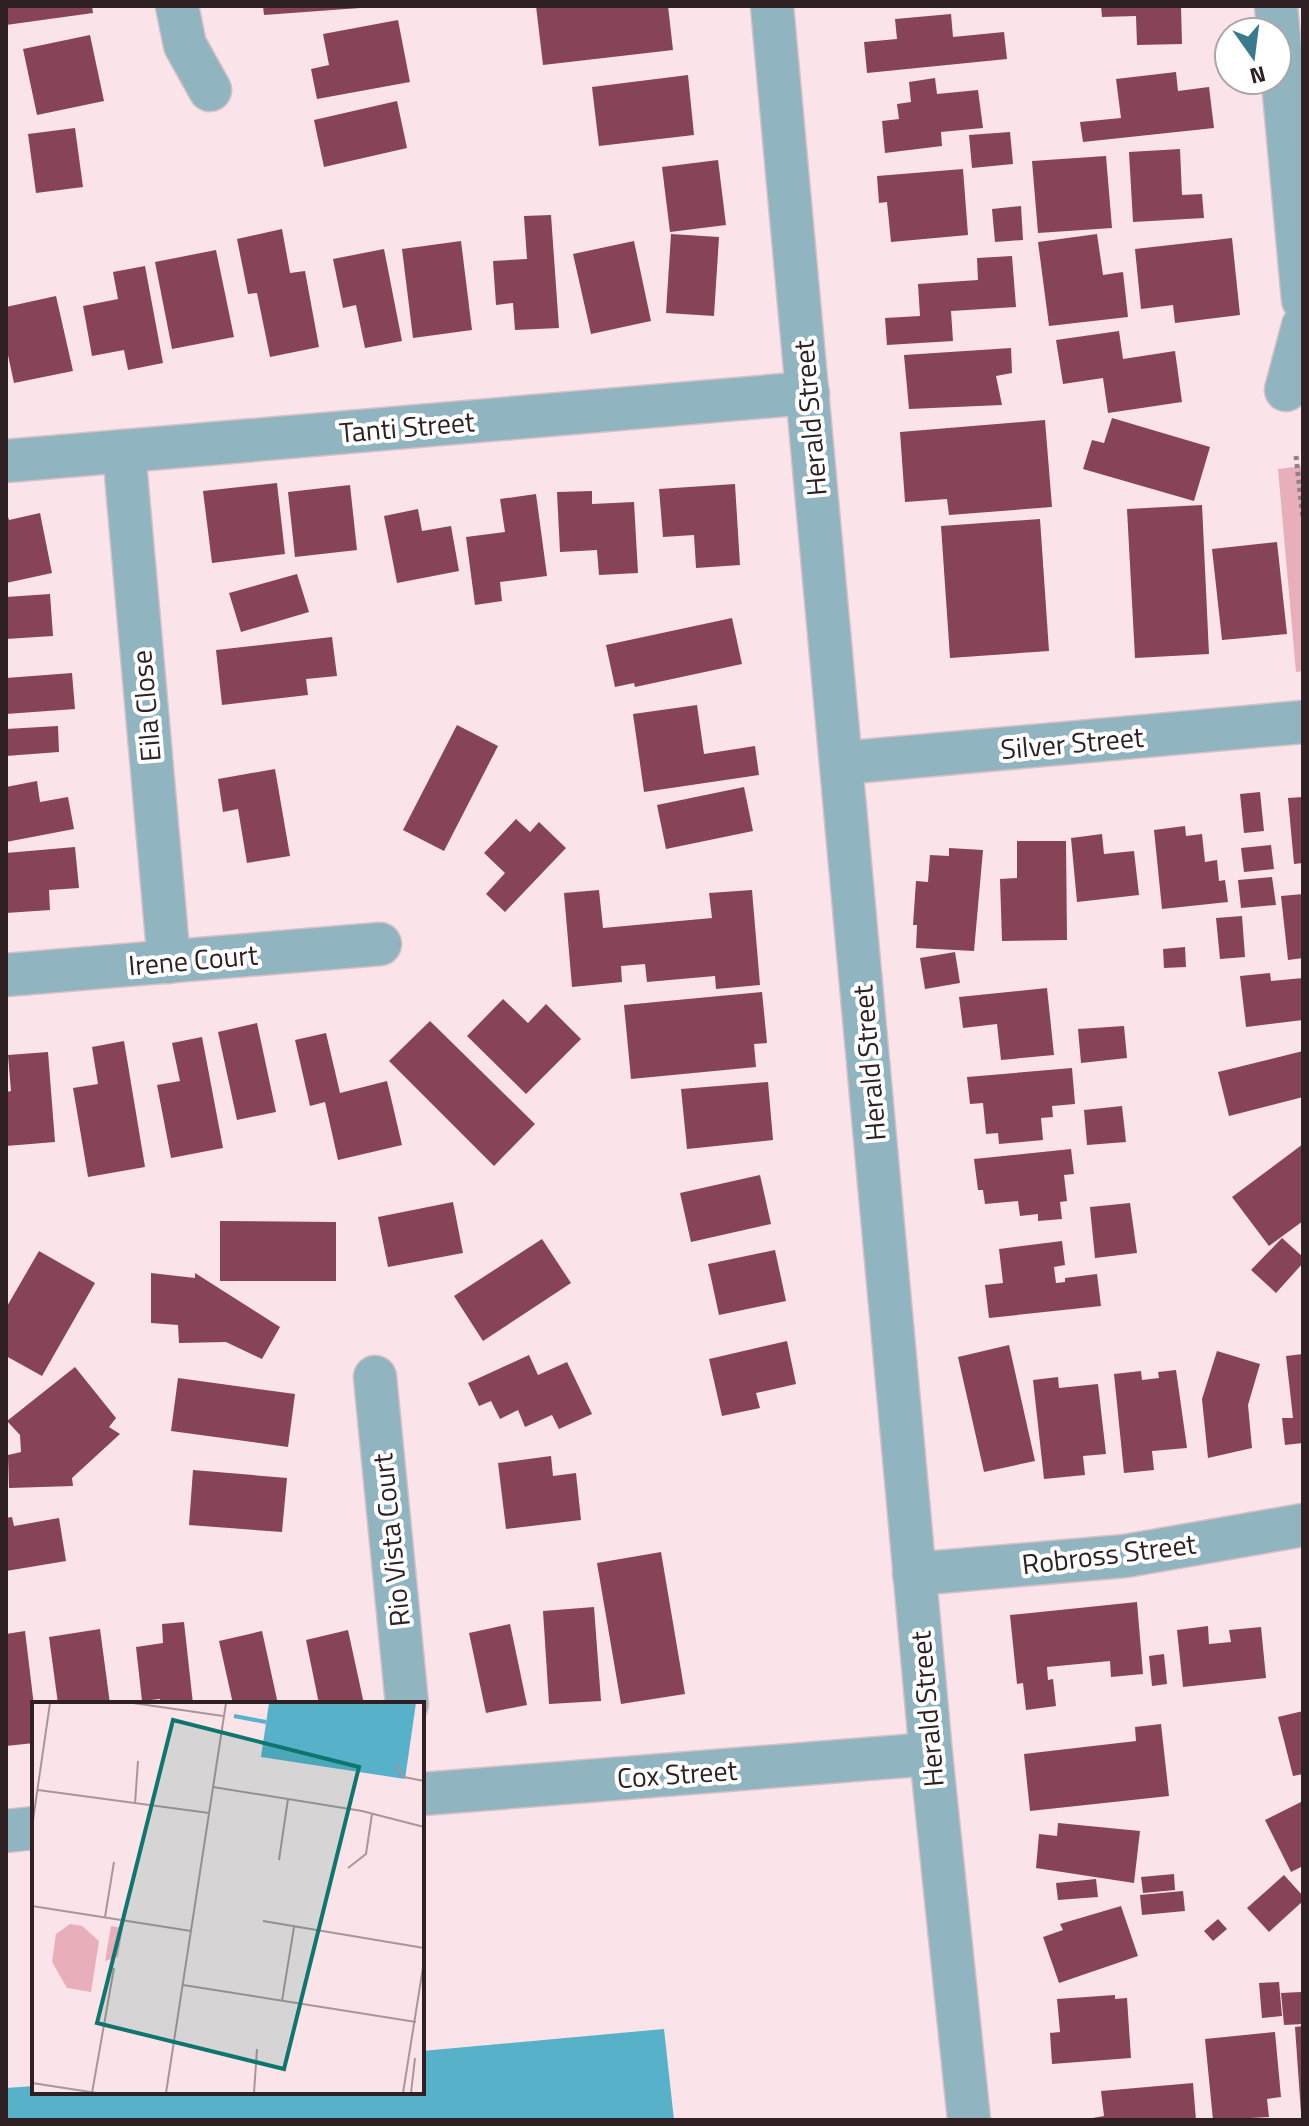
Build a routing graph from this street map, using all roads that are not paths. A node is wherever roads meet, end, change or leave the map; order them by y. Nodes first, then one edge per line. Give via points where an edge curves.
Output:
1 (177, 6) edge
2 (772, 6) edge
3 (1276, 6) edge
4 (210, 90) dead end
5 (1303, 300) edge
6 (1303, 326) edge
7 (1286, 390) dead end
8 (808, 393) junction
9 (124, 451) junction
10 (6, 461) edge
11 (1303, 722) edge
12 (841, 763) junction
13 (380, 944) dead end
14 (169, 962) junction
15 (6, 975) edge
16 (375, 1377) dead end
17 (1303, 1525) edge
18 (914, 1574) junction
19 (407, 1702) edge
20 (931, 1754) junction
21 (424, 1794) edge
22 (32, 1828) edge
23 (6, 1831) edge
24 (969, 2120) edge

1 - 4 street via 185,45
2 - 8 street, Herald Street
3 - 5 street
6 - 7 street
8 - 9 street, Tanti Street
8 - 12 street, Herald Street
9 - 10 street, Tanti Street
9 - 14 street, Eila Close
11 - 12 street, Silver Street
12 - 18 street, Herald Street
13 - 14 street, Irene Court
14 - 15 street, Irene Court
16 - 19 street, Rio Vista Court
17 - 18 street, Robross Street via 1125,1556
18 - 20 street, Herald Street
20 - 21 street, Cox Street
20 - 24 street, Herald Street
22 - 23 street

